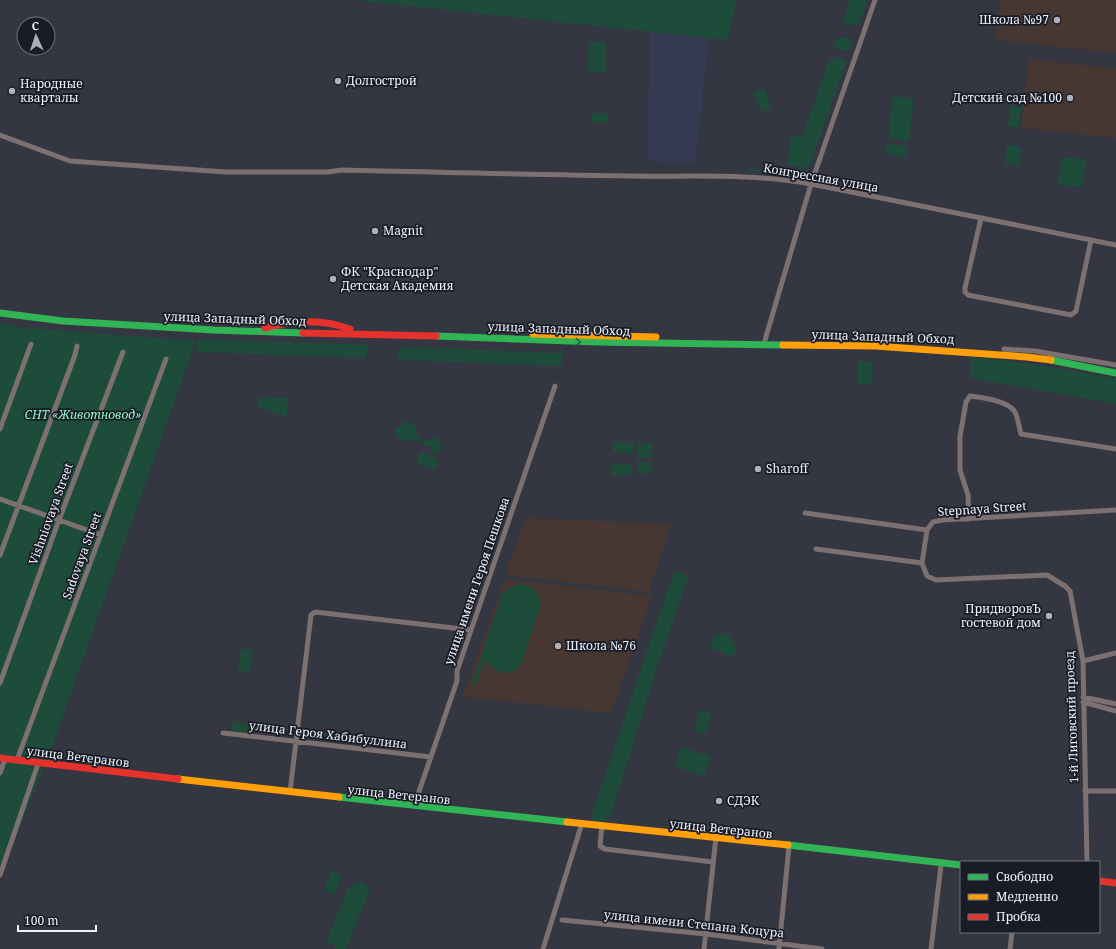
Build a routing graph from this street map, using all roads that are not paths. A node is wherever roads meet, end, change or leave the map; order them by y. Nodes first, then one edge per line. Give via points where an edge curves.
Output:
1 (875, 0) edge
2 (0, 135) edge
3 (811, 184) junction
4 (981, 218) junction
5 (1091, 240) junction
6 (1116, 245) edge
7 (0, 308) edge
8 (0, 313) edge
9 (765, 340) junction
10 (31, 344) dead end
11 (77, 346) dead end
12 (1004, 349) junction
13 (123, 352) dead end
14 (166, 359) dead end
15 (1116, 364) edge
16 (1116, 368) edge
17 (1116, 373) edge
18 (555, 386) dead end
19 (0, 429) edge
20 (1116, 449) edge
21 (0, 499) edge
22 (18, 506) junction
23 (1116, 510) edge
24 (805, 513) dead end
25 (969, 519) junction
26 (59, 520) junction
27 (927, 530) junction
28 (100, 535) junction
29 (816, 549) dead end
30 (0, 555) edge
31 (922, 563) junction
32 (471, 630) junction
33 (1116, 653) edge
34 (1083, 661) junction
35 (0, 683) edge
36 (1083, 699) junction
37 (1116, 704) edge
38 (1116, 711) edge
39 (223, 732) dead end
40 (296, 742) junction
41 (431, 757) junction
42 (3, 759) edge
43 (17, 760) junction
44 (38, 764) junction
45 (0, 773) edge
46 (1085, 790) junction
47 (1116, 791) edge
48 (290, 792) junction
49 (414, 806) junction
50 (582, 824) junction
51 (602, 827) junction
52 (716, 838) junction
53 (789, 847) junction
54 (1087, 861) edge
55 (714, 862) junction
56 (941, 865) junction
57 (960, 866) edge
58 (960, 866) edge
59 (0, 875) edge
60 (1100, 881) edge
61 (1100, 884) edge
62 (1116, 884) edge
63 (562, 920) dead end
64 (1012, 933) edge
65 (706, 934) junction
66 (779, 947) edge
67 (543, 949) edge
68 (704, 949) edge
69 (822, 949) edge
70 (931, 949) edge
71 (1010, 949) edge

1 - 3 street
2 - 3 street, Конгрессная улица via 70,161 226,172 342,170 746,176
3 - 4 street, Конгрессная улица
3 - 9 street
4 - 5 street, Конгрессная улица
4 - 5 street via 965,288 968,295 1074,313
5 - 6 street, Конгрессная улица
7 - 9 main road, улица Западный Обход via 63,317 143,323
8 -> 17 main road, улица Западный Обход via 63,321 213,330 598,342 890,347 1028,357
9 - 12 main road, улица Западный Обход
10 - 19 street
11 - 22 street
12 - 15 street via 1035,351
12 - 16 main road, улица Западный Обход
13 - 26 street, Vishniovaya Street
14 - 28 street, Sadovaya Street
18 - 32 street, улица имени Героя Пешкова
20 - 25 street via 1021,434 1014,410 1007,404 981,396 970,396 966,402 960,436 960,470 968,495
21 - 22 street
22 - 26 street
22 - 30 street
23 - 25 street, Stepnaya Street
24 - 27 street, Stepnaya Street
25 - 27 street, Stepnaya Street via 933,522
26 - 28 street
26 - 35 street, Vishniovaya Street
27 - 31 street
28 - 43 street, Sadovaya Street
29 - 31 street
31 - 34 street, 1-й Лиговский проезд via 927,576 936,580 1048,575 1070,591
32 - 40 street via 313,613
32 - 41 street, улица имени Героя Пешкова
33 - 34 street
34 - 36 street, 1-й Лиговский проезд
36 - 37 street
36 - 38 street
36 - 46 street, 1-й Лиговский проезд
39 - 40 street, улица Героя Хабибуллина
40 - 41 street, улица Героя Хабибуллина
40 - 48 street
41 - 49 street, улица имени Героя Пешкова
42 - 43 main road
42 - 45 street
43 - 44 main road, улица Ветеранов
43 - 48 main road, улица Ветеранов
44 - 50 main road, улица Ветеранов via 290,794
44 - 59 street
46 - 47 street
46 - 54 street, 1-й Лиговский проезд
48 - 49 main road, улица Ветеранов
49 - 50 main road, улица Ветеранов
50 - 51 main road, улица Ветеранов
50 - 67 street
51 - 52 main road, улица Ветеранов
51 - 55 street via 600,846 605,848
52 - 53 main road, улица Ветеранов
52 - 55 street
53 - 56 main road, улица Ветеранов
53 - 57 main road, улица Ветеранов
53 - 66 street
55 - 65 street
56 - 58 main road, улица Ветеранов
56 - 70 street
60 - 62 main road
61 - 62 main road
63 - 65 street, улица имени Степана Коцура
64 - 71 street
65 - 66 street, улица имени Степана Коцура
65 - 68 street
66 - 69 street, улица имени Степана Коцура

